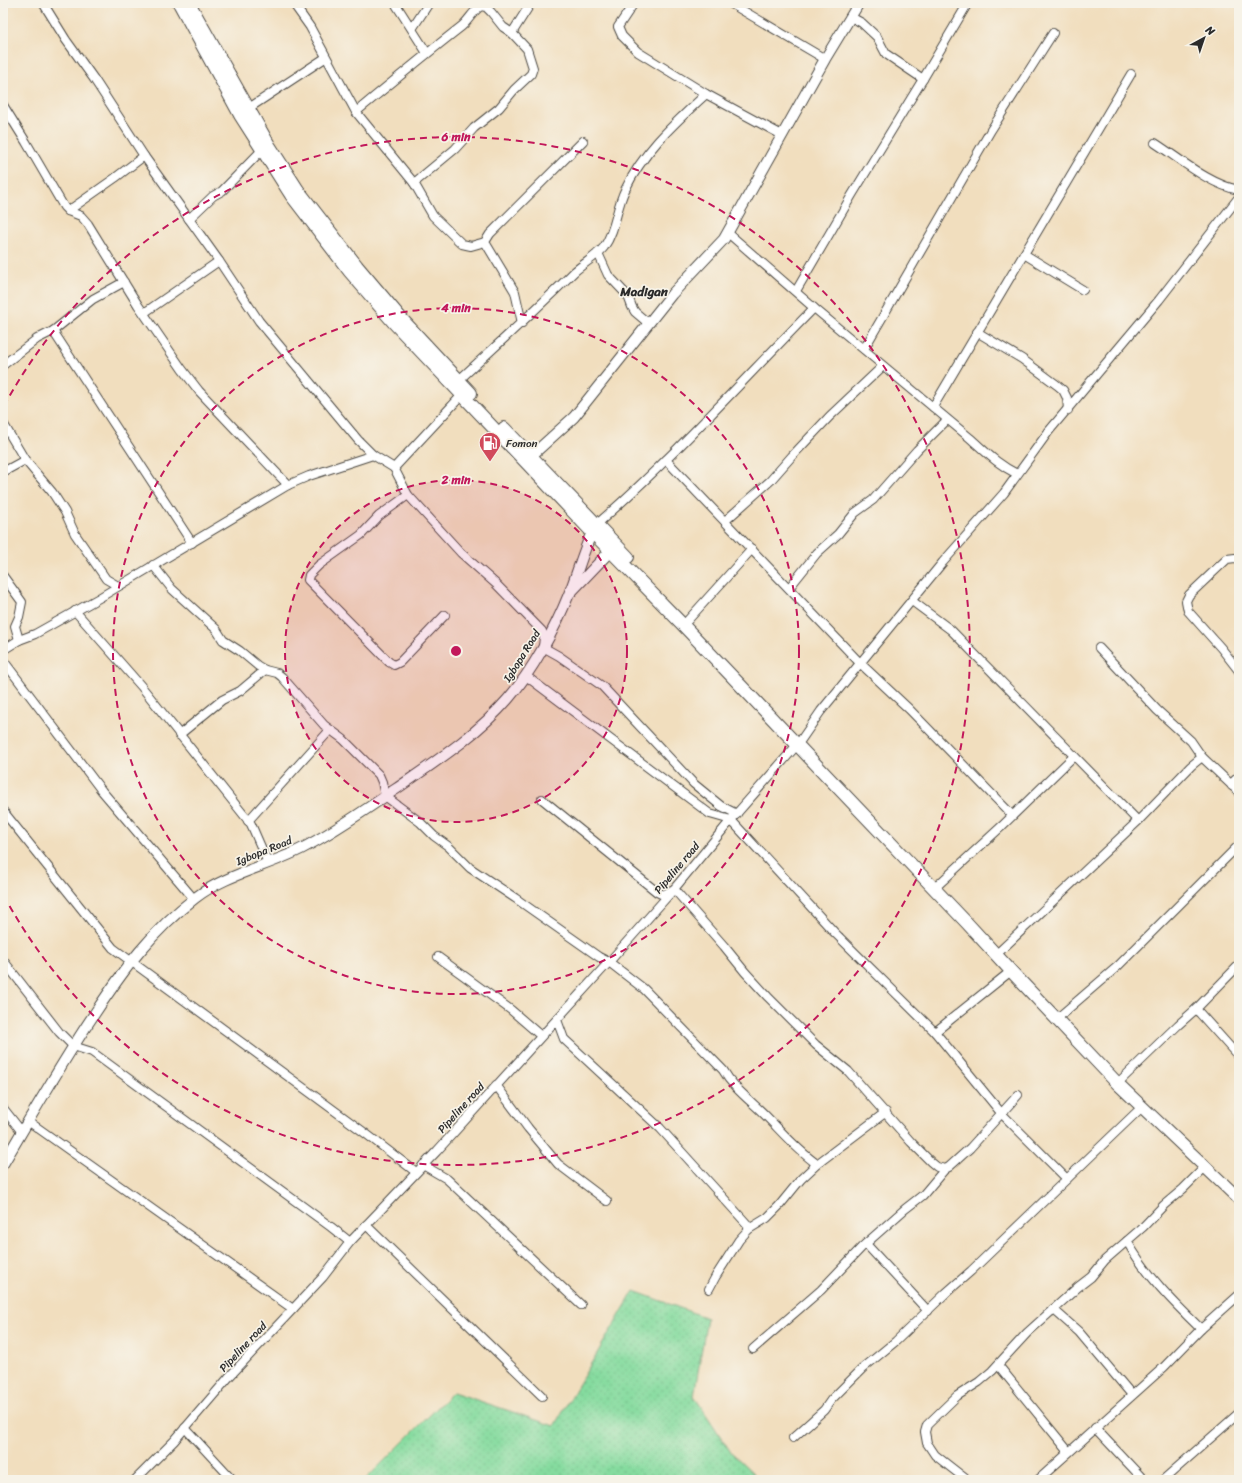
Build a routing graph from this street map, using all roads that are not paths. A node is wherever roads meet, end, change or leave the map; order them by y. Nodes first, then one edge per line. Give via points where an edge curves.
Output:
1 (43, 3) edge
2 (179, 3) edge
3 (188, 3) edge
4 (293, 3) edge
5 (394, 3) edge
6 (429, 3) edge
7 (531, 3) edge
8 (634, 3) edge
9 (730, 3) edge
10 (859, 3) edge
11 (968, 3) edge
12 (850, 17) junction
13 (412, 30) junction
14 (512, 33) junction
15 (1053, 33) dead end
16 (427, 53) junction
17 (325, 58) junction
18 (825, 59) junction
19 (1131, 74) dead end
20 (924, 79) junction
21 (706, 94) junction
22 (3, 105) edge
23 (249, 108) junction
24 (356, 112) junction
25 (782, 135) junction
26 (583, 141) dead end
27 (1155, 143) dead end
28 (262, 150) junction
29 (144, 156) junction
30 (414, 183) junction
31 (1239, 190) edge
32 (1239, 197) edge
33 (68, 210) junction
34 (189, 219) junction
35 (728, 233) junction
36 (485, 242) junction
37 (598, 254) junction
38 (1024, 254) junction
39 (219, 261) junction
40 (124, 282) junction
41 (1083, 290) dead end
42 (796, 291) junction
43 (814, 308) junction
44 (144, 313) junction
45 (522, 323) junction
46 (648, 323) junction
47 (53, 331) junction
48 (977, 332) junction
49 (864, 349) junction
50 (3, 365) edge
51 (882, 366) junction
52 (459, 380) junction
53 (462, 395) junction
54 (933, 407) junction
55 (1068, 410) junction
56 (947, 420) junction
57 (3, 423) edge
58 (373, 455) junction
59 (531, 456) junction
60 (25, 460) junction
61 (666, 460) junction
62 (394, 468) junction
63 (3, 472) edge
64 (1017, 474) junction
65 (288, 485) junction
66 (408, 495) junction
67 (725, 521) junction
68 (594, 529) junction
69 (192, 543) junction
70 (613, 548) junction
71 (752, 549) junction
72 (1239, 559) edge
73 (153, 565) junction
74 (3, 576) edge
75 (118, 586) junction
76 (789, 588) junction
77 (568, 595) junction
78 (912, 601) junction
79 (75, 611) junction
80 (445, 615) dead end
81 (688, 620) junction
82 (18, 640) junction
83 (543, 648) junction
84 (1099, 648) dead end
85 (3, 650) edge
86 (3, 660) edge
87 (860, 663) junction
88 (265, 670) junction
89 (1239, 671) edge
90 (526, 676) junction
91 (330, 730) junction
92 (179, 735) junction
93 (799, 743) junction
94 (1074, 756) junction
95 (1202, 757) junction
96 (1239, 776) edge
97 (1232, 786) junction
98 (1239, 792) edge
99 (384, 796) junction
100 (542, 799) dead end
101 (3, 811) edge
102 (1012, 815) junction
103 (734, 817) junction
104 (1138, 820) junction
105 (248, 821) junction
106 (1239, 846) edge
107 (268, 863) junction
108 (939, 884) junction
109 (674, 889) junction
110 (194, 899) junction
111 (1001, 950) junction
112 (438, 957) dead end
113 (3, 960) edge
114 (130, 962) junction
115 (609, 962) junction
116 (1239, 965) edge
117 (1011, 971) junction
118 (1196, 1009) junction
119 (1061, 1015) junction
120 (557, 1020) junction
121 (935, 1032) junction
122 (541, 1036) junction
123 (73, 1046) junction
124 (1239, 1057) edge
125 (1122, 1079) junction
126 (496, 1085) junction
127 (1018, 1095) dead end
128 (1142, 1107) junction
129 (3, 1108) edge
130 (886, 1112) junction
131 (1002, 1114) junction
132 (28, 1121) junction
133 (22, 1132) junction
134 (3, 1164) edge
135 (816, 1164) junction
136 (423, 1165) junction
137 (1205, 1167) junction
138 (945, 1169) junction
139 (416, 1172) junction
140 (1067, 1178) junction
141 (1239, 1190) edge
142 (1239, 1199) edge
143 (607, 1201) dead end
144 (366, 1225) junction
145 (749, 1229) junction
146 (1127, 1241) junction
147 (350, 1242) junction
148 (866, 1244) junction
149 (709, 1289) dead end
150 (1239, 1295) edge
151 (581, 1305) dead end
152 (1053, 1309) junction
153 (293, 1310) junction
154 (928, 1311) junction
155 (1201, 1329) junction
156 (752, 1350) dead end
157 (998, 1364) junction
158 (1132, 1395) junction
159 (542, 1396) dead end
160 (1239, 1413) edge
161 (185, 1428) junction
162 (1095, 1428) junction
163 (793, 1438) dead end
164 (1069, 1452) junction
165 (135, 1480) edge
166 (233, 1480) edge
167 (967, 1480) edge
168 (1038, 1480) edge
169 (1144, 1480) edge
170 (1163, 1480) edge

1 - 29 street
2 - 28 main road
3 - 23 main road
4 - 17 street via 310,27
5 - 13 street
6 - 13 street
7 - 14 street
8 - 21 street via 618,27 625,39 638,52
9 - 18 street
10 - 12 street
11 - 20 street
12 - 18 street
12 - 20 street via 862,23 877,37 886,54
13 - 16 street
14 - 16 street via 503,27 486,7 481,6 466,22
14 - 30 street via 527,49 533,68 531,74 455,149
15 - 49 street via 991,130
16 - 24 street
17 - 23 street
17 - 24 street
18 - 25 street
19 - 38 street
20 - 42 street
21 - 25 street
21 - 37 street via 662,135 636,170 624,191 609,238
22 - 33 street
23 - 52 main road via 298,190 352,260 400,317
24 - 30 street
25 - 35 street
26 - 36 street
27 - 31 street via 1217,183
28 - 34 street via 222,191 213,196
28 - 53 main road via 291,195 350,272
29 - 33 street
29 - 34 street
30 - 36 street via 433,216 462,244 472,246
32 - 55 street, Pipeline road via 1159,300
33 - 40 street via 81,216 88,224
34 - 39 street
35 - 42 street
35 - 46 street via 678,286
36 - 45 street via 515,292
37 - 45 street via 581,266
37 - 46 street via 608,275 628,296 635,312
38 - 41 street
38 - 48 street
39 - 44 street
39 - 58 street via 259,321
40 - 44 street
40 - 47 street via 93,299
42 - 43 street
43 - 49 street
43 - 61 street
44 - 65 street via 199,391
45 - 52 street
46 - 59 street via 574,417
47 - 50 street via 37,339
47 - 69 street
48 - 54 street
48 - 55 street via 1022,359 1063,390
49 - 51 street
51 - 54 street
51 - 67 street via 830,416 770,481
52 - 59 main road
53 - 62 street
53 - 68 main road
54 - 56 street
55 - 64 street, Pipeline road
56 - 64 street via 1002,466
56 - 76 street via 873,500 855,513 838,534 817,553
57 - 60 street
58 - 62 street
58 - 65 street
59 - 68 main road
60 - 63 street
60 - 75 street via 52,492 75,534 106,578
61 - 67 street
61 - 68 street
62 - 66 street
64 - 78 street, Pipeline road via 1004,493
65 - 69 street
66 - 80 street via 319,565 309,575 308,580 394,665 400,662
66 - 83 street via 460,553 496,584 542,631
67 - 71 street
68 - 70 main road
68 - 77 street
69 - 73 street
70 - 77 street
70 - 81 main road
70 - 93 main road via 683,625
71 - 76 street
71 - 81 street
72 - 89 street via 1227,559 1189,595 1186,606
73 - 75 street
73 - 88 street via 172,589 216,629 224,640
74 - 82 street via 22,602 15,626
75 - 79 street
76 - 87 street
77 - 83 street, Igbopa Road
78 - 87 street, Pipeline road
78 - 94 street via 952,630
79 - 82 street via 35,634
79 - 92 street via 141,686
81 - 93 main road
82 - 85 street
83 - 90 street, Igbopa Road
83 - 103 street via 602,686 694,784
84 - 95 street via 1156,710 1191,741
86 - 110 street via 102,791
87 - 93 street, Pipeline road
87 - 102 street via 909,709
88 - 91 street via 282,677
88 - 92 street
90 - 99 street, Igbopa Road via 493,716 438,759
90 - 103 street via 710,814
91 - 99 street via 379,776
91 - 105 street
92 - 105 street
93 - 103 street, Pipeline road
93 - 108 main road
93 - 117 main road
94 - 102 street
94 - 104 street
95 - 97 street
95 - 104 street
96 - 97 street
97 - 98 street
99 - 107 street, Igbopa Road via 339,828 300,850
99 - 115 street via 420,822 470,868
100 - 109 street via 657,892 663,895
101 - 114 street via 113,948
102 - 108 street
103 - 109 street, Pipeline road
103 - 121 street via 834,932
104 - 111 street
105 - 107 street
106 - 119 street via 1118,966
107 - 110 street, Igbopa Road via 219,882
108 - 111 main road
109 - 115 street, Pipeline road
109 - 130 street via 768,997 816,1045 848,1071
110 - 114 street, Igbopa Road via 156,933
111 - 119 main road
112 - 122 street via 511,1010
113 - 123 street via 59,1032
114 - 123 street, Igbopa Road
114 - 139 street
115 - 120 street, Pipeline road
115 - 135 street via 644,989 723,1070 738,1090 795,1147
116 - 118 street
117 - 121 street
117 - 128 main road
118 - 124 street
118 - 125 street
119 - 125 main road
120 - 122 street, Pipeline road
120 - 145 street via 564,1039 660,1128
121 - 131 street
122 - 126 street, Pipeline road
123 - 132 street, Igbopa Road
123 - 147 street via 92,1052
125 - 141 main road
126 - 136 street, Pipeline road
126 - 143 street via 558,1164
127 - 131 street
128 - 137 main road
128 - 140 street
129 - 133 street
130 - 135 street
130 - 138 street via 931,1162
131 - 138 street via 970,1148
131 - 140 street
132 - 133 street, Igbopa Road
132 - 153 street
133 - 134 street, Igbopa Road
135 - 145 street via 767,1218
136 - 139 street, Pipeline road
136 - 151 street via 447,1179
137 - 142 main road
137 - 146 street
138 - 148 street via 923,1194
139 - 144 street, Pipeline road
140 - 154 street
144 - 147 street, Pipeline road
144 - 159 street
145 - 149 street via 739,1240
146 - 152 street via 1099,1266 1091,1277
146 - 155 street via 1137,1260
147 - 153 street, Pipeline road
148 - 154 street
148 - 156 street via 821,1290
150 - 155 street
152 - 157 street
152 - 158 street via 1079,1332
153 - 161 street, Pipeline road
154 - 163 street via 862,1369 824,1410
155 - 158 street
157 - 164 street
157 - 167 street via 992,1372 957,1396 927,1425 925,1432 935,1455
158 - 162 street
160 - 170 street
161 - 165 street, Pipeline road
161 - 166 street
162 - 164 street
162 - 169 street
164 - 168 street

